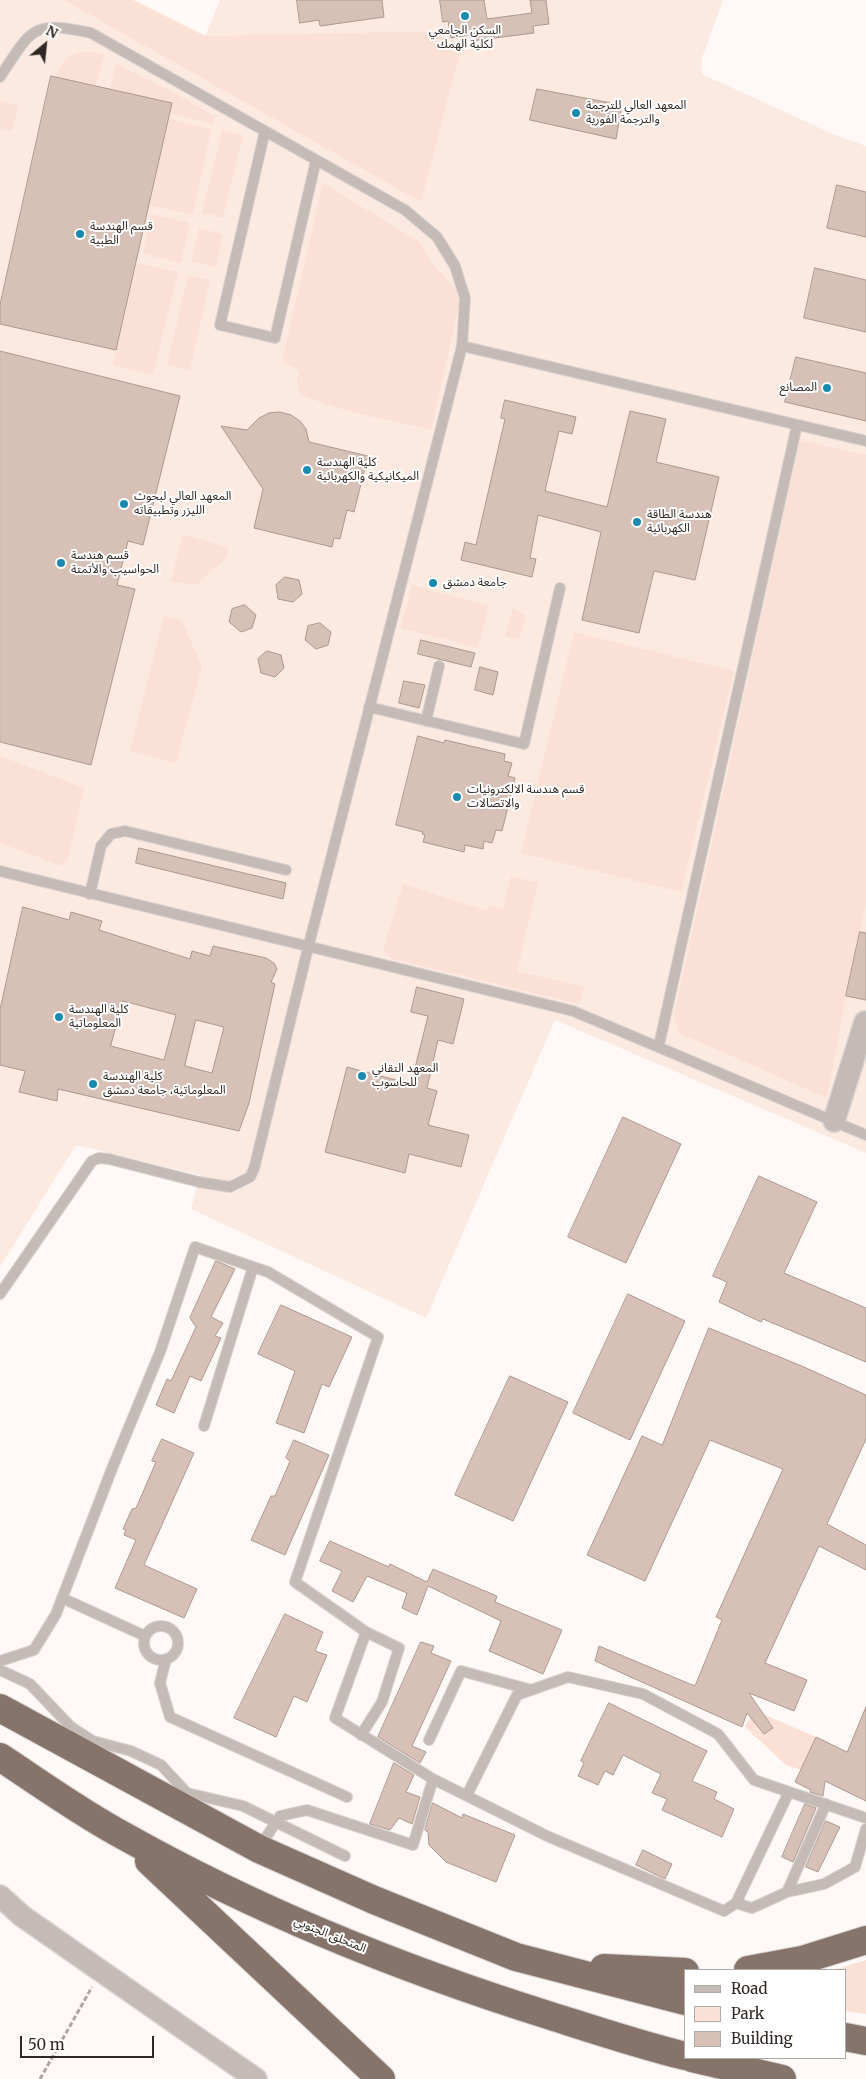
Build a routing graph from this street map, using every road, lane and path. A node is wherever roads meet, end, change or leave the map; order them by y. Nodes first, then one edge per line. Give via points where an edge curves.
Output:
1 (0, 77) edge
2 (265, 131) junction
3 (316, 160) junction
4 (462, 346) junction
5 (797, 425) junction
6 (866, 441) edge
7 (560, 588) dead end
8 (439, 666) dead end
9 (369, 707) junction
10 (426, 721) junction
11 (286, 870) dead end
12 (0, 871) edge
13 (90, 894) junction
14 (308, 948) junction
15 (865, 1022) edge
16 (659, 1046) junction
17 (834, 1121) junction
18 (866, 1135) edge
19 (253, 1267) junction
20 (0, 1294) edge
21 (204, 1426) dead end
22 (62, 1598) junction
23 (366, 1632) junction
24 (145, 1636) junction
25 (166, 1659) junction
26 (0, 1661) edge
27 (0, 1670) edge
28 (532, 1690) junction
29 (0, 1708) edge
30 (361, 1735) junction
31 (428, 1740) dead end
32 (0, 1757) edge
33 (434, 1779) junction
34 (789, 1792) junction
35 (467, 1796) junction
36 (347, 1797) dead end
37 (826, 1804) junction
38 (866, 1818) edge
39 (276, 1822) junction
40 (866, 1829) edge
41 (123, 1836) junction
42 (259, 1849) junction
43 (345, 1856) dead end
44 (788, 1892) junction
45 (0, 1896) edge
46 (736, 1903) junction
47 (866, 1940) edge
48 (516, 1957) junction
49 (753, 1969) edge
50 (101, 1971) junction
51 (684, 1972) edge
52 (684, 2001) edge
53 (846, 2037) edge
54 (866, 2042) edge
55 (684, 2056) edge
56 (696, 2059) edge
57 (40, 2079) edge
58 (256, 2079) edge
59 (381, 2079) edge
60 (782, 2079) edge

1 - 2 lane via 26,38 40,28 62,27 91,33
2 - 3 lane
2 - 3 lane via 220,325 275,338
3 - 4 lane via 404,210 437,237 455,266 465,298
4 - 5 lane
4 - 9 lane
5 - 6 lane
5 - 16 lane
7 - 10 lane via 524,744
8 - 10 lane
9 - 10 lane
9 - 14 lane
11 - 13 lane via 125,831 111,834 101,846
12 - 13 lane
13 - 14 lane
14 - 16 lane via 573,1011
14 - 20 lane via 250,1176 230,1187 109,1159 92,1160
15 - 17 street
16 - 17 lane
17 - 18 lane
19 - 21 lane
19 - 22 lane via 195,1247 160,1352
19 - 23 lane via 268,1272 378,1337 295,1582
22 - 24 lane
22 - 26 lane via 34,1650
23 - 30 lane via 335,1718
23 - 30 lane via 399,1648 382,1702
24 - 25 lane via 147,1652 155,1659
24 - 25 lane via 158,1626 174,1632 178,1648
25 - 36 lane via 160,1683 170,1717
27 - 39 lane via 30,1684 71,1727 93,1741 132,1751 161,1765 187,1793 242,1806
28 - 31 lane via 461,1671
28 - 34 lane via 568,1677 643,1694 718,1734 754,1780
28 - 35 lane via 517,1695
29 - 42 highway
30 - 33 lane
32 - 41 highway, المتحلق الجنوبي
33 - 35 lane
33 - 39 lane via 413,1845 307,1810 280,1816
34 - 37 lane
34 - 46 lane
35 - 46 lane via 547,1836 724,1911
37 - 38 lane
37 - 44 lane
39 - 42 lane
39 - 43 lane
40 - 44 lane via 855,1867 824,1884
41 - 55 highway, المتحلق الجنوبي via 211,1883 384,1958 505,2001
41 - 59 highway
42 - 48 highway
44 - 46 lane via 752,1908
45 - 50 street via 22,1916
47 - 49 highway via 802,1960
48 - 51 highway via 598,1968
48 - 52 highway
50 - 57 path
50 - 58 street
53 - 54 highway
56 - 60 highway

